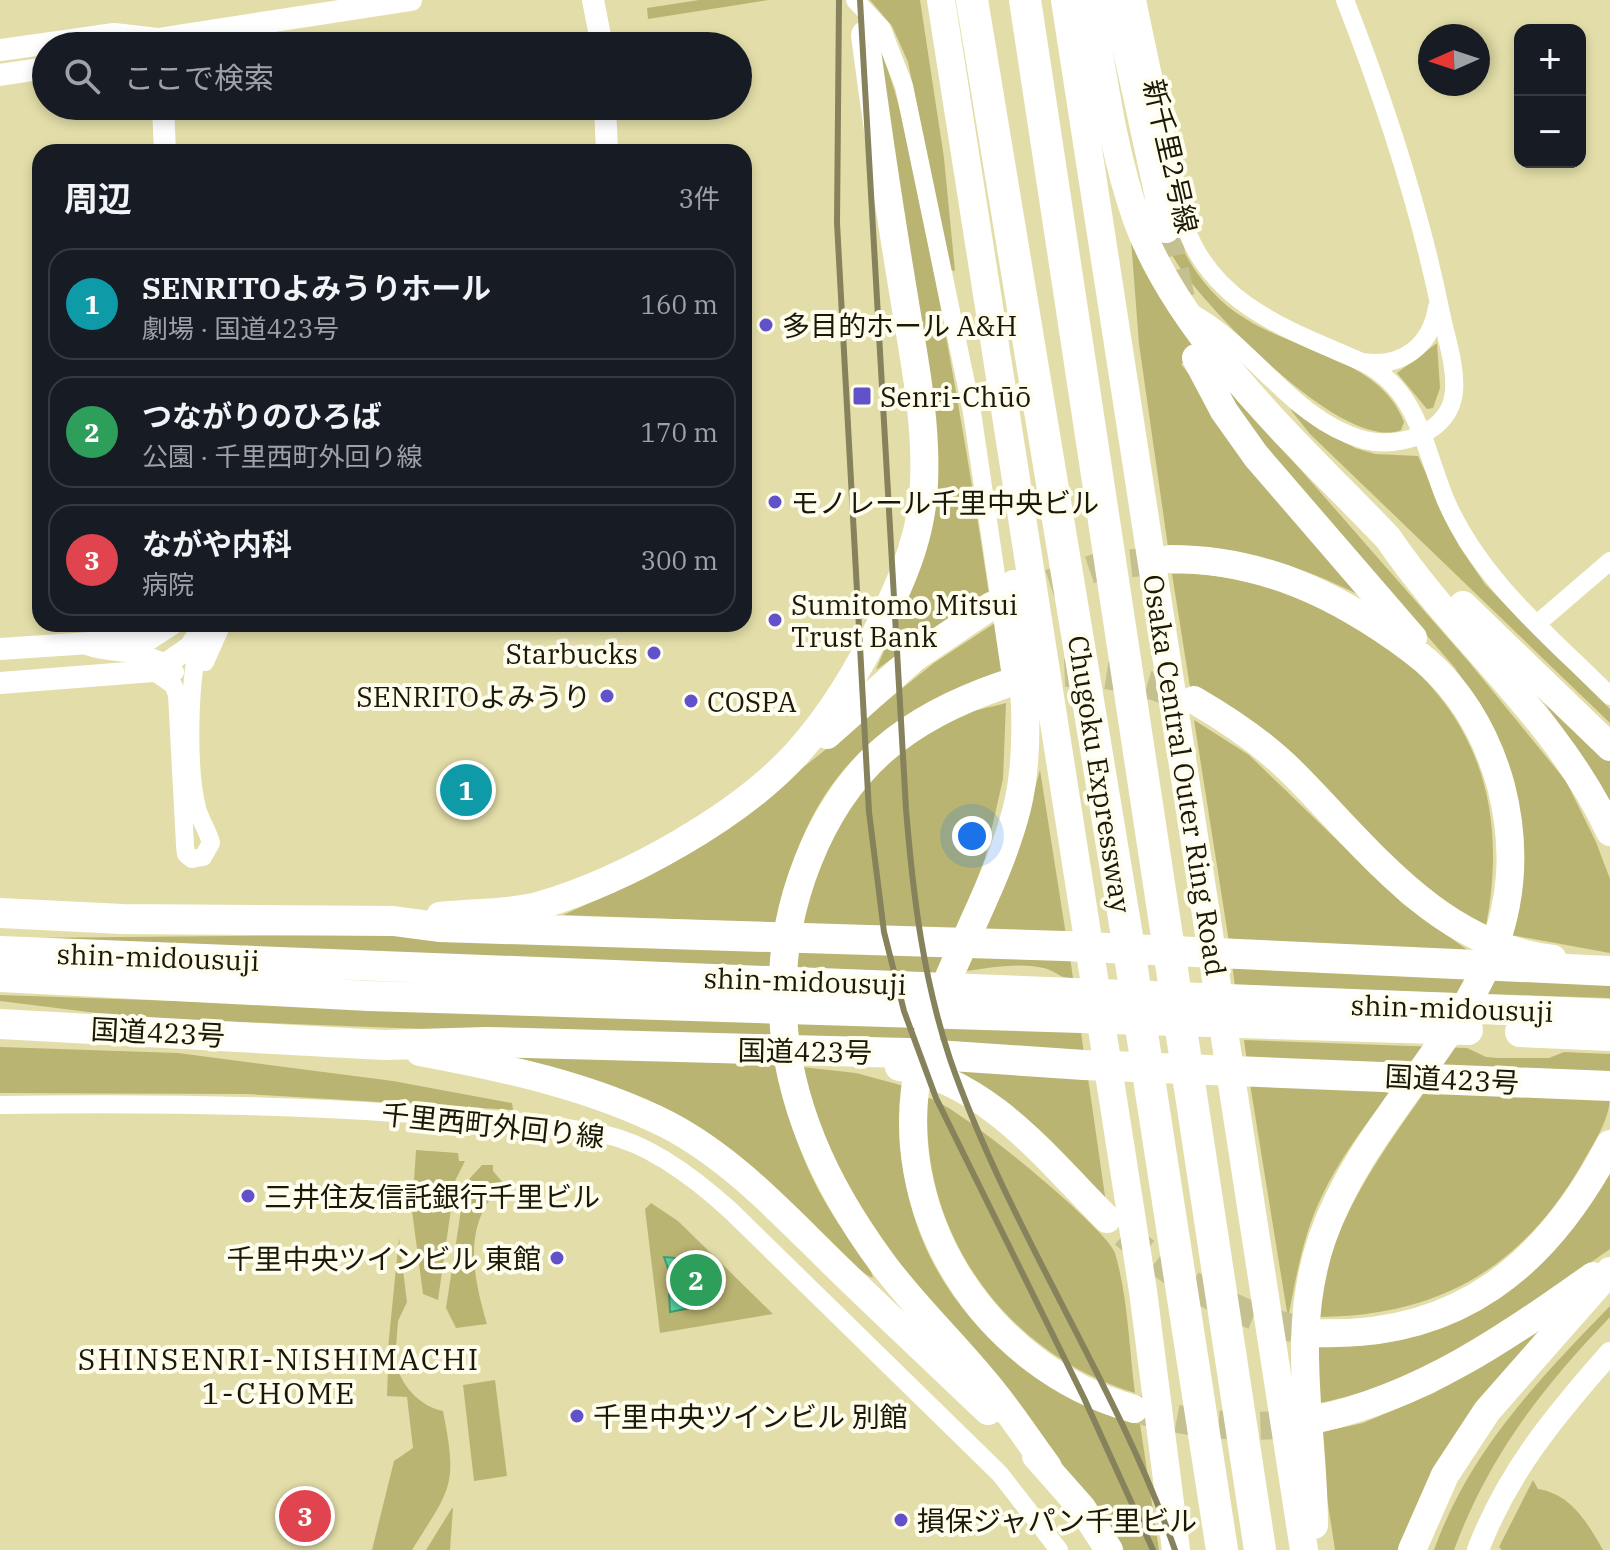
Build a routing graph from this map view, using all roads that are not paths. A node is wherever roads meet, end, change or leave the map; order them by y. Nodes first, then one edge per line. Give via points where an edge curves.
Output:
1 (411, 0) edge
2 (593, 0) edge
3 (855, 0) edge
4 (941, 0) edge
5 (972, 0) edge
6 (1025, 0) edge
7 (1065, 0) edge
8 (1090, 0) edge
9 (1116, 0) edge
10 (1137, 0) edge
11 (1345, 0) edge
12 (223, 32) edge
13 (599, 32) edge
14 (865, 35) dead end
15 (32, 46) edge
16 (0, 50) edge
17 (32, 70) edge
18 (0, 75) edge
19 (164, 120) edge
20 (606, 120) edge
21 (165, 144) edge
22 (607, 144) edge
23 (1166, 229) tunnel mouth
24 (1438, 299) junction
25 (1187, 311) junction
26 (1196, 358) dead end
27 (1362, 362) junction
28 (999, 373) junction
29 (1422, 434) junction
30 (1388, 538) junction
31 (1170, 559) tunnel mouth
32 (1610, 561) edge
33 (991, 606) tunnel mouth
34 (1538, 623) junction
35 (160, 632) edge
36 (200, 632) edge
37 (202, 632) edge
38 (219, 632) edge
39 (81, 644) junction
40 (0, 649) edge
41 (160, 667) junction
42 (0, 683) edge
43 (1003, 685) tunnel mouth
44 (1458, 694) junction
45 (1610, 696) edge
46 (1194, 700) tunnel mouth
47 (191, 703) junction
48 (1023, 747) junction
49 (1610, 747) edge
50 (799, 751) junction
51 (205, 825) junction
52 (1610, 832) edge
53 (0, 913) edge
54 (122, 919) junction
55 (393, 921) junction
56 (0, 928) edge
57 (0, 951) edge
58 (1610, 968) edge
59 (0, 977) edge
60 (0, 1007) edge
61 (1610, 1014) edge
62 (0, 1024) edge
63 (174, 1032) junction
64 (1610, 1036) edge
65 (384, 1045) junction
66 (758, 1050) junction
67 (1610, 1086) edge
68 (0, 1105) edge
69 (1610, 1144) edge
70 (1107, 1219) tunnel mouth
71 (1610, 1264) edge
72 (1610, 1271) edge
73 (1315, 1333) tunnel mouth
74 (1610, 1353) edge
75 (1134, 1409) tunnel mouth
76 (1317, 1419) tunnel mouth
77 (1048, 1467) junction
78 (1059, 1550) edge
79 (1109, 1550) edge
80 (1176, 1550) edge
81 (1222, 1550) edge
82 (1260, 1550) edge
83 (1304, 1550) edge
84 (1314, 1550) edge
85 (1412, 1550) edge
86 (1478, 1550) edge

1 - 12 street
2 - 13 street
3 - 48 street via 882,29 904,86 972,412
4 - 28 main road
5 - 81 highway, Chugoku Expressway
6 - 82 highway, Chugoku Expressway
7 - 83 main road, Osaka Central Outer Ring Road
8 - 25 main road via 1120,157 1138,221
9 - 23 main road
10 - 27 street, 新千里2号線 via 1179,204 1196,254 1218,284 1258,315
11 - 24 street via 1410,186
14 - 50 main road via 922,424 924,495 913,554 866,656
15 - 16 street
17 - 18 street
19 - 21 street
20 - 22 street
24 - 27 street via 1434,325 1414,351 1385,364
24 - 29 street via 1454,390 1445,413
25 - 29 street via 1218,328 1290,395 1346,433 1385,444
25 - 30 main road via 1262,403
26 - 44 main road via 1231,424
27 - 29 street, 新千里2号線 via 1397,388
28 - 48 main road via 994,416 1017,615
28 - 80 main road via 1159,1399
29 - 34 street, 新千里2号線 via 1466,540 1493,578
30 - 49 main road
30 - 52 main road via 1547,728
31 - 44 main road via 1241,565 1308,586 1397,639
32 - 34 street
33 - 50 main road via 914,658 818,744
34 - 45 street, 新千里2号線
35 - 39 street via 149,639
36 - 41 street via 190,647
37 - 47 street
38 - 51 street via 204,670
39 - 40 street
39 - 41 street via 112,654 147,655
41 - 42 street
41 - 47 street via 178,675
41 - 51 street via 177,694 185,845 192,859 209,852
43 - 77 main road via 933,713 868,762 843,791 818,835 788,920 781,991 789,1069 817,1157 849,1215
44 - 84 main road via 1485,741 1505,805 1511,868 1501,924 1473,996 1341,1196 1312,1274 1303,1375 1314,1481
46 - 58 main road via 1264,746 1396,881 1435,913 1507,949
47 - 51 street via 195,797
48 - 75 main road via 1017,806 995,875 933,1018 914,1095 914,1146 926,1210 944,1253 979,1309 1049,1371 1104,1400
50 - 55 main road via 698,832 597,885 513,911
53 - 54 highway
54 - 55 highway
54 - 56 highway via 97,925
55 - 58 highway via 439,927
57 - 61 highway, shin-midousuji
59 - 64 highway, shin-midousuji via 401,997
60 - 63 highway
62 - 63 highway, 国道423号
63 - 65 highway, 国道423号
65 - 66 highway, 国道423号 via 461,1042
65 - 77 main road via 482,1062 588,1093 703,1146 801,1230
66 - 67 highway, 国道423号
66 - 70 main road via 910,1069 950,1082 1014,1127
68 - 78 street, 千里西町外回り線 via 311,1107 478,1118 606,1135 632,1145 688,1177 731,1211 990,1464
69 - 73 main road via 1561,1224 1483,1295 1394,1329
71 - 76 main road via 1435,1377 1388,1399
72 - 85 main road via 1472,1432 1436,1492
74 - 86 street via 1523,1459
77 - 79 main road

